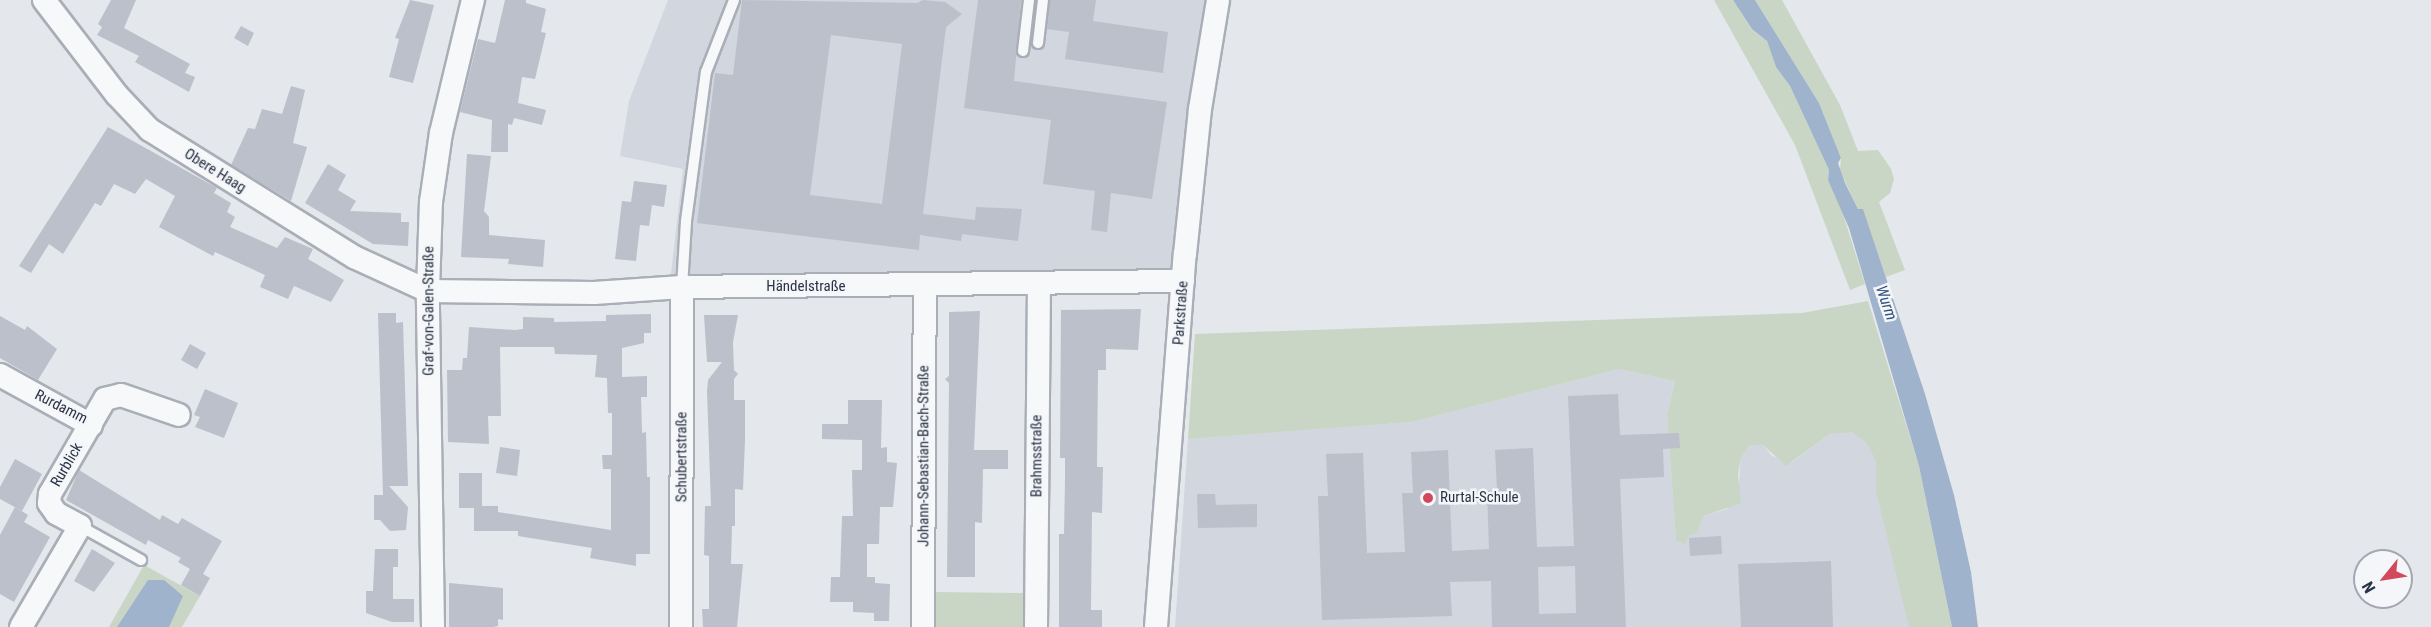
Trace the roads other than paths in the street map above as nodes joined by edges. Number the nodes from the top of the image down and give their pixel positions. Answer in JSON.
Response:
{"nodes":[{"id":1,"x":44,"y":0,"type":"edge"},
{"id":2,"x":473,"y":0,"type":"edge"},
{"id":3,"x":734,"y":0,"type":"edge"},
{"id":4,"x":1029,"y":0,"type":"edge"},
{"id":5,"x":1043,"y":0,"type":"edge"},
{"id":6,"x":1218,"y":0,"type":"edge"},
{"id":7,"x":1038,"y":43,"type":"dead end"},
{"id":8,"x":1023,"y":51,"type":"dead end"},
{"id":9,"x":1183,"y":281,"type":"junction"},
{"id":10,"x":1039,"y":285,"type":"junction"},
{"id":11,"x":925,"y":286,"type":"junction"},
{"id":12,"x":682,"y":287,"type":"junction"},
{"id":13,"x":428,"y":291,"type":"junction"},
{"id":14,"x":0,"y":375,"type":"edge"},
{"id":15,"x":178,"y":415,"type":"dead end"},
{"id":16,"x":91,"y":425,"type":"junction"},
{"id":17,"x":80,"y":526,"type":"junction"},
{"id":18,"x":141,"y":560,"type":"dead end"},
{"id":19,"x":21,"y":627,"type":"edge"},
{"id":20,"x":433,"y":627,"type":"edge"},
{"id":21,"x":681,"y":627,"type":"edge"},
{"id":22,"x":923,"y":627,"type":"edge"},
{"id":23,"x":1036,"y":627,"type":"edge"},
{"id":24,"x":1155,"y":627,"type":"edge"}],
"edges":[{"from":1,"to":13,"type":"street","name":"Obere Haag"},
{"from":2,"to":13,"type":"street","name":"Graf-von-Galen-Straße"},
{"from":3,"to":12,"type":"lane"},
{"from":4,"to":8,"type":"lane"},
{"from":5,"to":7,"type":"lane"},
{"from":6,"to":9,"type":"street","name":"Parkstraße"},
{"from":9,"to":10,"type":"street","name":"Händelstraße"},
{"from":9,"to":24,"type":"street","name":"Parkstraße"},
{"from":10,"to":11,"type":"street","name":"Händelstraße"},
{"from":10,"to":23,"type":"street","name":"Brahmsstraße"},
{"from":11,"to":12,"type":"street","name":"Händelstraße"},
{"from":11,"to":22,"type":"street","name":"Johann-Sebastian-Bach-Straße"},
{"from":12,"to":13,"type":"street","name":"Händelstraße"},
{"from":12,"to":21,"type":"street","name":"Schubertstraße"},
{"from":13,"to":20,"type":"street","name":"Graf-von-Galen-Straße"},
{"from":14,"to":16,"type":"street","name":"Rurdamm"},
{"from":15,"to":16,"type":"street","name":"Rurdamm"},
{"from":16,"to":17,"type":"street","name":"Rurblick"},
{"from":17,"to":18,"type":"lane","name":"Rurblick"},
{"from":17,"to":19,"type":"street"}]}
